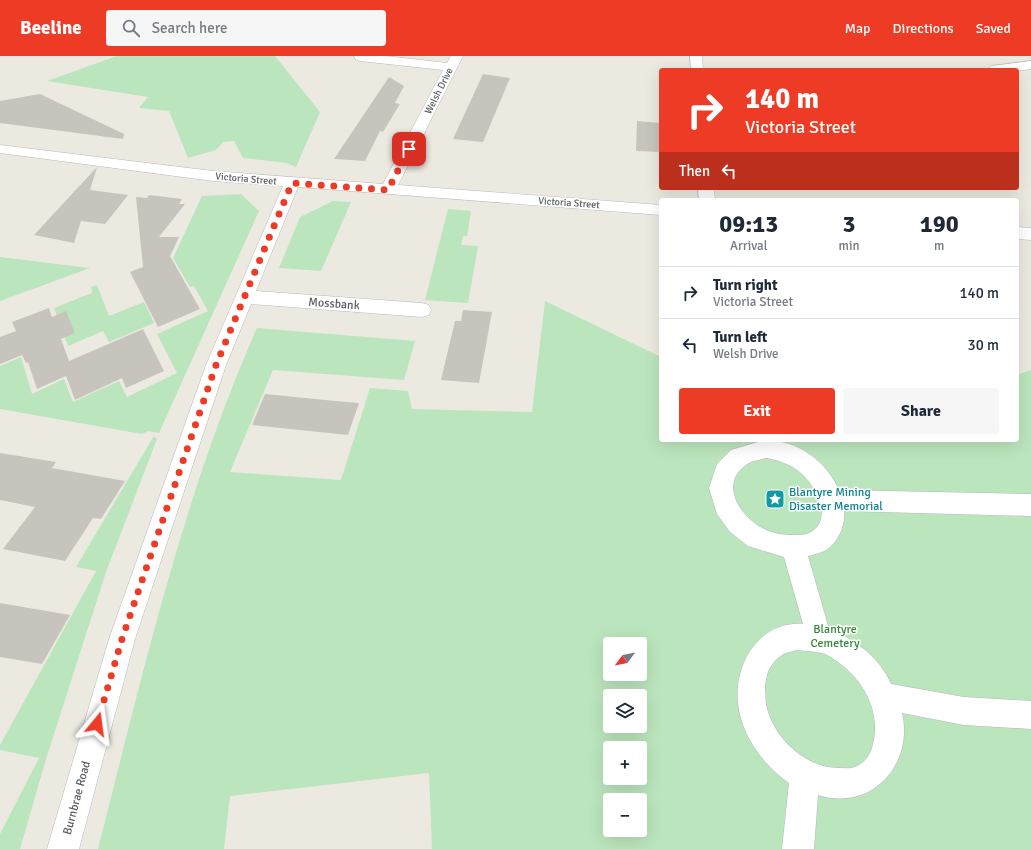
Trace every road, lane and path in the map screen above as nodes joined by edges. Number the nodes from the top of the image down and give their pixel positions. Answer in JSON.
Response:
{"nodes":[{"id":1,"x":696,"y":56,"type":"edge"},
{"id":2,"x":360,"y":57,"type":"edge"},
{"id":3,"x":454,"y":62,"type":"edge"},
{"id":4,"x":1031,"y":64,"type":"edge"},
{"id":5,"x":697,"y":68,"type":"edge"},
{"id":6,"x":1004,"y":68,"type":"edge"},
{"id":7,"x":0,"y":150,"type":"edge"},
{"id":8,"x":292,"y":183,"type":"junction"},
{"id":9,"x":388,"y":190,"type":"junction"},
{"id":10,"x":659,"y":210,"type":"edge"},
{"id":11,"x":1019,"y":233,"type":"edge"},
{"id":12,"x":1031,"y":234,"type":"edge"},
{"id":13,"x":245,"y":297,"type":"junction"},
{"id":14,"x":422,"y":310,"type":"dead end"},
{"id":15,"x":833,"y":500,"type":"junction"},
{"id":16,"x":1031,"y":505,"type":"edge"},
{"id":17,"x":793,"y":548,"type":"junction"},
{"id":18,"x":817,"y":639,"type":"junction"},
{"id":19,"x":883,"y":696,"type":"junction"},
{"id":20,"x":1031,"y":715,"type":"edge"},
{"id":21,"x":805,"y":776,"type":"junction"},
{"id":22,"x":63,"y":849,"type":"edge"},
{"id":23,"x":798,"y":849,"type":"edge"}],
"edges":[{"from":1,"to":5,"type":"street"},
{"from":2,"to":3,"type":"street"},
{"from":3,"to":9,"type":"street","name":"Welsh Drive"},
{"from":4,"to":6,"type":"street"},
{"from":7,"to":8,"type":"street","name":"Victoria Street"},
{"from":8,"to":9,"type":"street","name":"Victoria Street"},
{"from":8,"to":13,"type":"street","name":"Burnbrae Road"},
{"from":9,"to":10,"type":"street","name":"Victoria Street"},
{"from":11,"to":12,"type":"street"},
{"from":13,"to":14,"type":"street","name":"Mossbank"},
{"from":13,"to":22,"type":"street","name":"Burnbrae Road"},
{"from":15,"to":16,"type":"street"},
{"from":15,"to":17,"type":"street"},
{"from":15,"to":17,"type":"street"},
{"from":17,"to":18,"type":"street"},
{"from":18,"to":19,"type":"street"},
{"from":18,"to":21,"type":"street"},
{"from":19,"to":20,"type":"street"},
{"from":19,"to":21,"type":"street"},
{"from":21,"to":23,"type":"street"}]}
